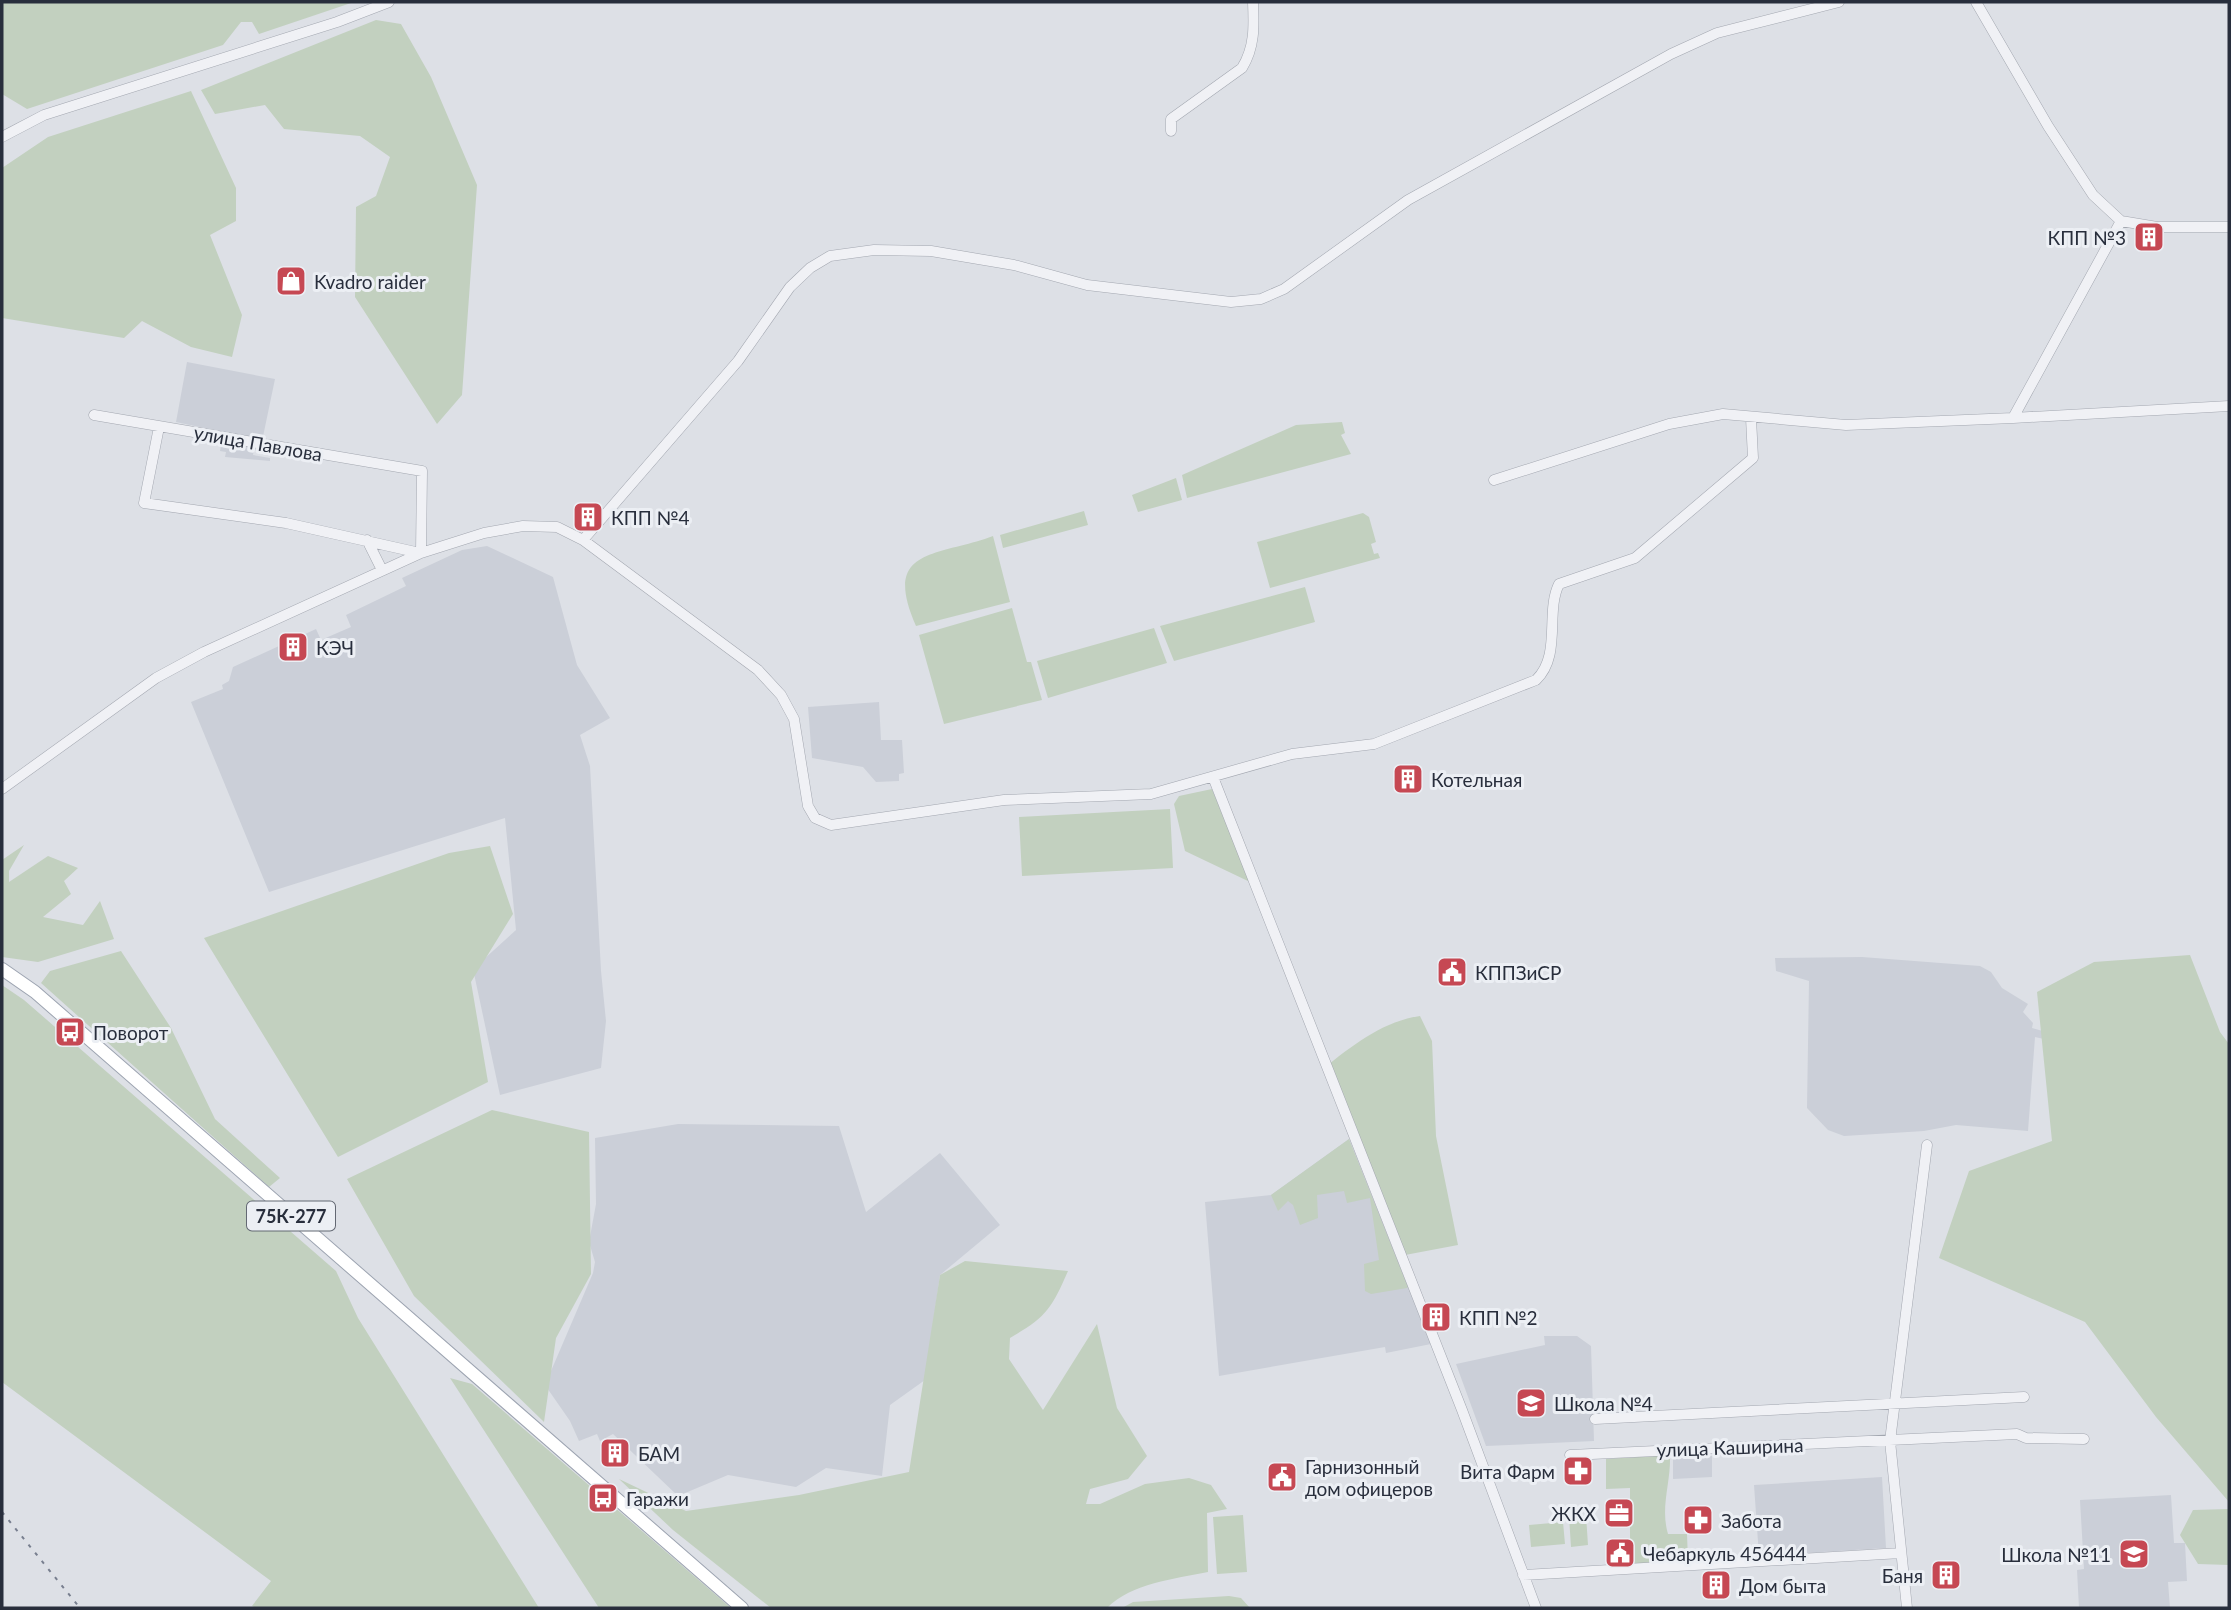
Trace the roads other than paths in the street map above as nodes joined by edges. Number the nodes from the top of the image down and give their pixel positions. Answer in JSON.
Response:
{"nodes":[{"id":1,"x":389,"y":2,"type":"edge"},
{"id":2,"x":1253,"y":2,"type":"edge"},
{"id":3,"x":1839,"y":2,"type":"edge"},
{"id":4,"x":1976,"y":2,"type":"edge"},
{"id":5,"x":1171,"y":131,"type":"dead end"},
{"id":6,"x":2,"y":137,"type":"edge"},
{"id":7,"x":2121,"y":221,"type":"junction"},
{"id":8,"x":2229,"y":227,"type":"edge"},
{"id":9,"x":2229,"y":406,"type":"edge"},
{"id":10,"x":94,"y":415,"type":"dead end"},
{"id":11,"x":1751,"y":418,"type":"junction"},
{"id":12,"x":2013,"y":418,"type":"junction"},
{"id":13,"x":159,"y":427,"type":"junction"},
{"id":14,"x":1494,"y":480,"type":"dead end"},
{"id":15,"x":368,"y":540,"type":"junction"},
{"id":16,"x":583,"y":540,"type":"junction"},
{"id":17,"x":421,"y":553,"type":"junction"},
{"id":18,"x":382,"y":570,"type":"junction"},
{"id":19,"x":1213,"y":777,"type":"junction"},
{"id":20,"x":2,"y":789,"type":"edge"},
{"id":21,"x":2,"y":969,"type":"edge"},
{"id":22,"x":1927,"y":1146,"type":"dead end"},
{"id":23,"x":2024,"y":1397,"type":"dead end"},
{"id":24,"x":1894,"y":1405,"type":"junction"},
{"id":25,"x":1595,"y":1419,"type":"dead end"},
{"id":26,"x":2084,"y":1439,"type":"dead end"},
{"id":27,"x":1890,"y":1441,"type":"junction"},
{"id":28,"x":1570,"y":1455,"type":"dead end"},
{"id":29,"x":1901,"y":1553,"type":"junction"},
{"id":30,"x":1523,"y":1575,"type":"junction"},
{"id":31,"x":742,"y":1608,"type":"edge"},
{"id":32,"x":1536,"y":1608,"type":"edge"},
{"id":33,"x":1906,"y":1608,"type":"edge"}],
"edges":[{"from":1,"to":6,"type":"street"},
{"from":2,"to":5,"type":"street"},
{"from":3,"to":16,"type":"street"},
{"from":4,"to":7,"type":"street"},
{"from":7,"to":8,"type":"street"},
{"from":7,"to":12,"type":"street"},
{"from":9,"to":12,"type":"street"},
{"from":10,"to":13,"type":"street","name":"улица Павлова"},
{"from":11,"to":12,"type":"street"},
{"from":11,"to":14,"type":"street"},
{"from":11,"to":19,"type":"street"},
{"from":13,"to":15,"type":"street"},
{"from":13,"to":17,"type":"street","name":"улица Павлова"},
{"from":15,"to":17,"type":"street"},
{"from":15,"to":18,"type":"street"},
{"from":16,"to":17,"type":"street"},
{"from":16,"to":19,"type":"street"},
{"from":17,"to":18,"type":"street"},
{"from":18,"to":20,"type":"street"},
{"from":19,"to":30,"type":"street"},
{"from":21,"to":31,"type":"main road","number":"75К-277"},
{"from":22,"to":24,"type":"street"},
{"from":23,"to":24,"type":"street","name":"улица Каширина"},
{"from":24,"to":25,"type":"street","name":"улица Каширина"},
{"from":24,"to":27,"type":"street"},
{"from":26,"to":27,"type":"street","name":"улица Каширина"},
{"from":27,"to":28,"type":"street","name":"улица Каширина"},
{"from":27,"to":29,"type":"street"},
{"from":29,"to":30,"type":"street"},
{"from":29,"to":33,"type":"street"},
{"from":30,"to":32,"type":"street"}]}
